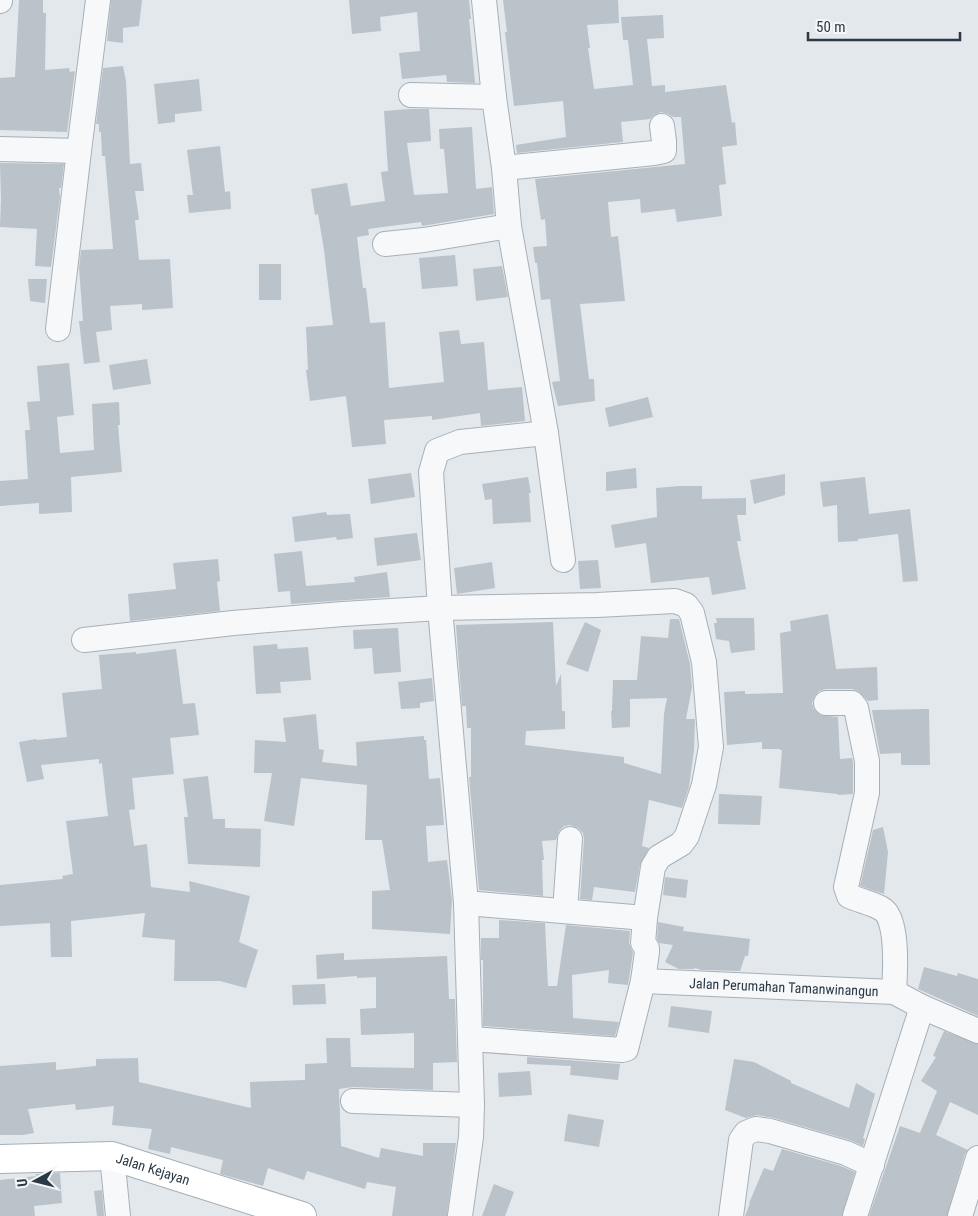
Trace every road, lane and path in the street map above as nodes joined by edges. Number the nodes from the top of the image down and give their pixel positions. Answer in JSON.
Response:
{"nodes":[{"id":1,"x":98,"y":0,"type":"edge"},
{"id":2,"x":484,"y":0,"type":"edge"},
{"id":3,"x":411,"y":95,"type":"dead end"},
{"id":4,"x":494,"y":97,"type":"junction"},
{"id":5,"x":662,"y":126,"type":"dead end"},
{"id":6,"x":0,"y":149,"type":"edge"},
{"id":7,"x":79,"y":151,"type":"junction"},
{"id":8,"x":504,"y":168,"type":"junction"},
{"id":9,"x":509,"y":226,"type":"junction"},
{"id":10,"x":385,"y":244,"type":"dead end"},
{"id":11,"x":58,"y":330,"type":"dead end"},
{"id":12,"x":546,"y":433,"type":"junction"},
{"id":13,"x":563,"y":560,"type":"dead end"},
{"id":14,"x":440,"y":608,"type":"junction"},
{"id":15,"x":84,"y":640,"type":"dead end"},
{"id":16,"x":826,"y":703,"type":"dead end"},
{"id":17,"x":570,"y":839,"type":"dead end"},
{"id":18,"x":466,"y":903,"type":"junction"},
{"id":19,"x":565,"y":911,"type":"junction"},
{"id":20,"x":644,"y":918,"type":"junction"},
{"id":21,"x":643,"y":982,"type":"junction"},
{"id":22,"x":894,"y":992,"type":"junction"},
{"id":23,"x":922,"y":1007,"type":"junction"},
{"id":24,"x":978,"y":1031,"type":"edge"},
{"id":25,"x":471,"y":1039,"type":"junction"},
{"id":26,"x":354,"y":1100,"type":"dead end"},
{"id":27,"x":472,"y":1105,"type":"junction"},
{"id":28,"x":112,"y":1156,"type":"junction"},
{"id":29,"x":978,"y":1158,"type":"edge"},
{"id":30,"x":0,"y":1159,"type":"edge"},
{"id":31,"x":872,"y":1165,"type":"junction"},
{"id":32,"x":118,"y":1216,"type":"edge"},
{"id":33,"x":302,"y":1216,"type":"edge"},
{"id":34,"x":460,"y":1216,"type":"edge"},
{"id":35,"x":731,"y":1216,"type":"edge"},
{"id":36,"x":855,"y":1216,"type":"edge"},
{"id":37,"x":960,"y":1216,"type":"edge"}],
"edges":[{"from":1,"to":7,"type":"street"},
{"from":2,"to":4,"type":"street"},
{"from":3,"to":4,"type":"street"},
{"from":4,"to":8,"type":"street"},
{"from":5,"to":8,"type":"street"},
{"from":6,"to":7,"type":"street"},
{"from":7,"to":11,"type":"street"},
{"from":8,"to":9,"type":"street"},
{"from":9,"to":10,"type":"street"},
{"from":9,"to":12,"type":"street"},
{"from":12,"to":13,"type":"street"},
{"from":12,"to":14,"type":"street"},
{"from":14,"to":15,"type":"street"},
{"from":14,"to":18,"type":"street"},
{"from":14,"to":20,"type":"street"},
{"from":16,"to":22,"type":"street"},
{"from":17,"to":19,"type":"street"},
{"from":18,"to":19,"type":"street"},
{"from":18,"to":25,"type":"street"},
{"from":19,"to":20,"type":"street"},
{"from":20,"to":21,"type":"street"},
{"from":21,"to":22,"type":"street","name":"Jalan Perumahan Tamanwinangun"},
{"from":21,"to":25,"type":"street"},
{"from":22,"to":23,"type":"street","name":"Jalan Perumahan Tamanwinangun"},
{"from":23,"to":24,"type":"street","name":"Jalan Perumahan Tamanwinangun"},
{"from":23,"to":31,"type":"street"},
{"from":25,"to":27,"type":"street"},
{"from":26,"to":27,"type":"street"},
{"from":27,"to":34,"type":"street"},
{"from":28,"to":30,"type":"main road","name":"Jalan Kejayan"},
{"from":28,"to":32,"type":"street"},
{"from":28,"to":33,"type":"main road","name":"Jalan Kejayan"},
{"from":29,"to":37,"type":"street"},
{"from":31,"to":35,"type":"street"},
{"from":31,"to":36,"type":"street"}]}
